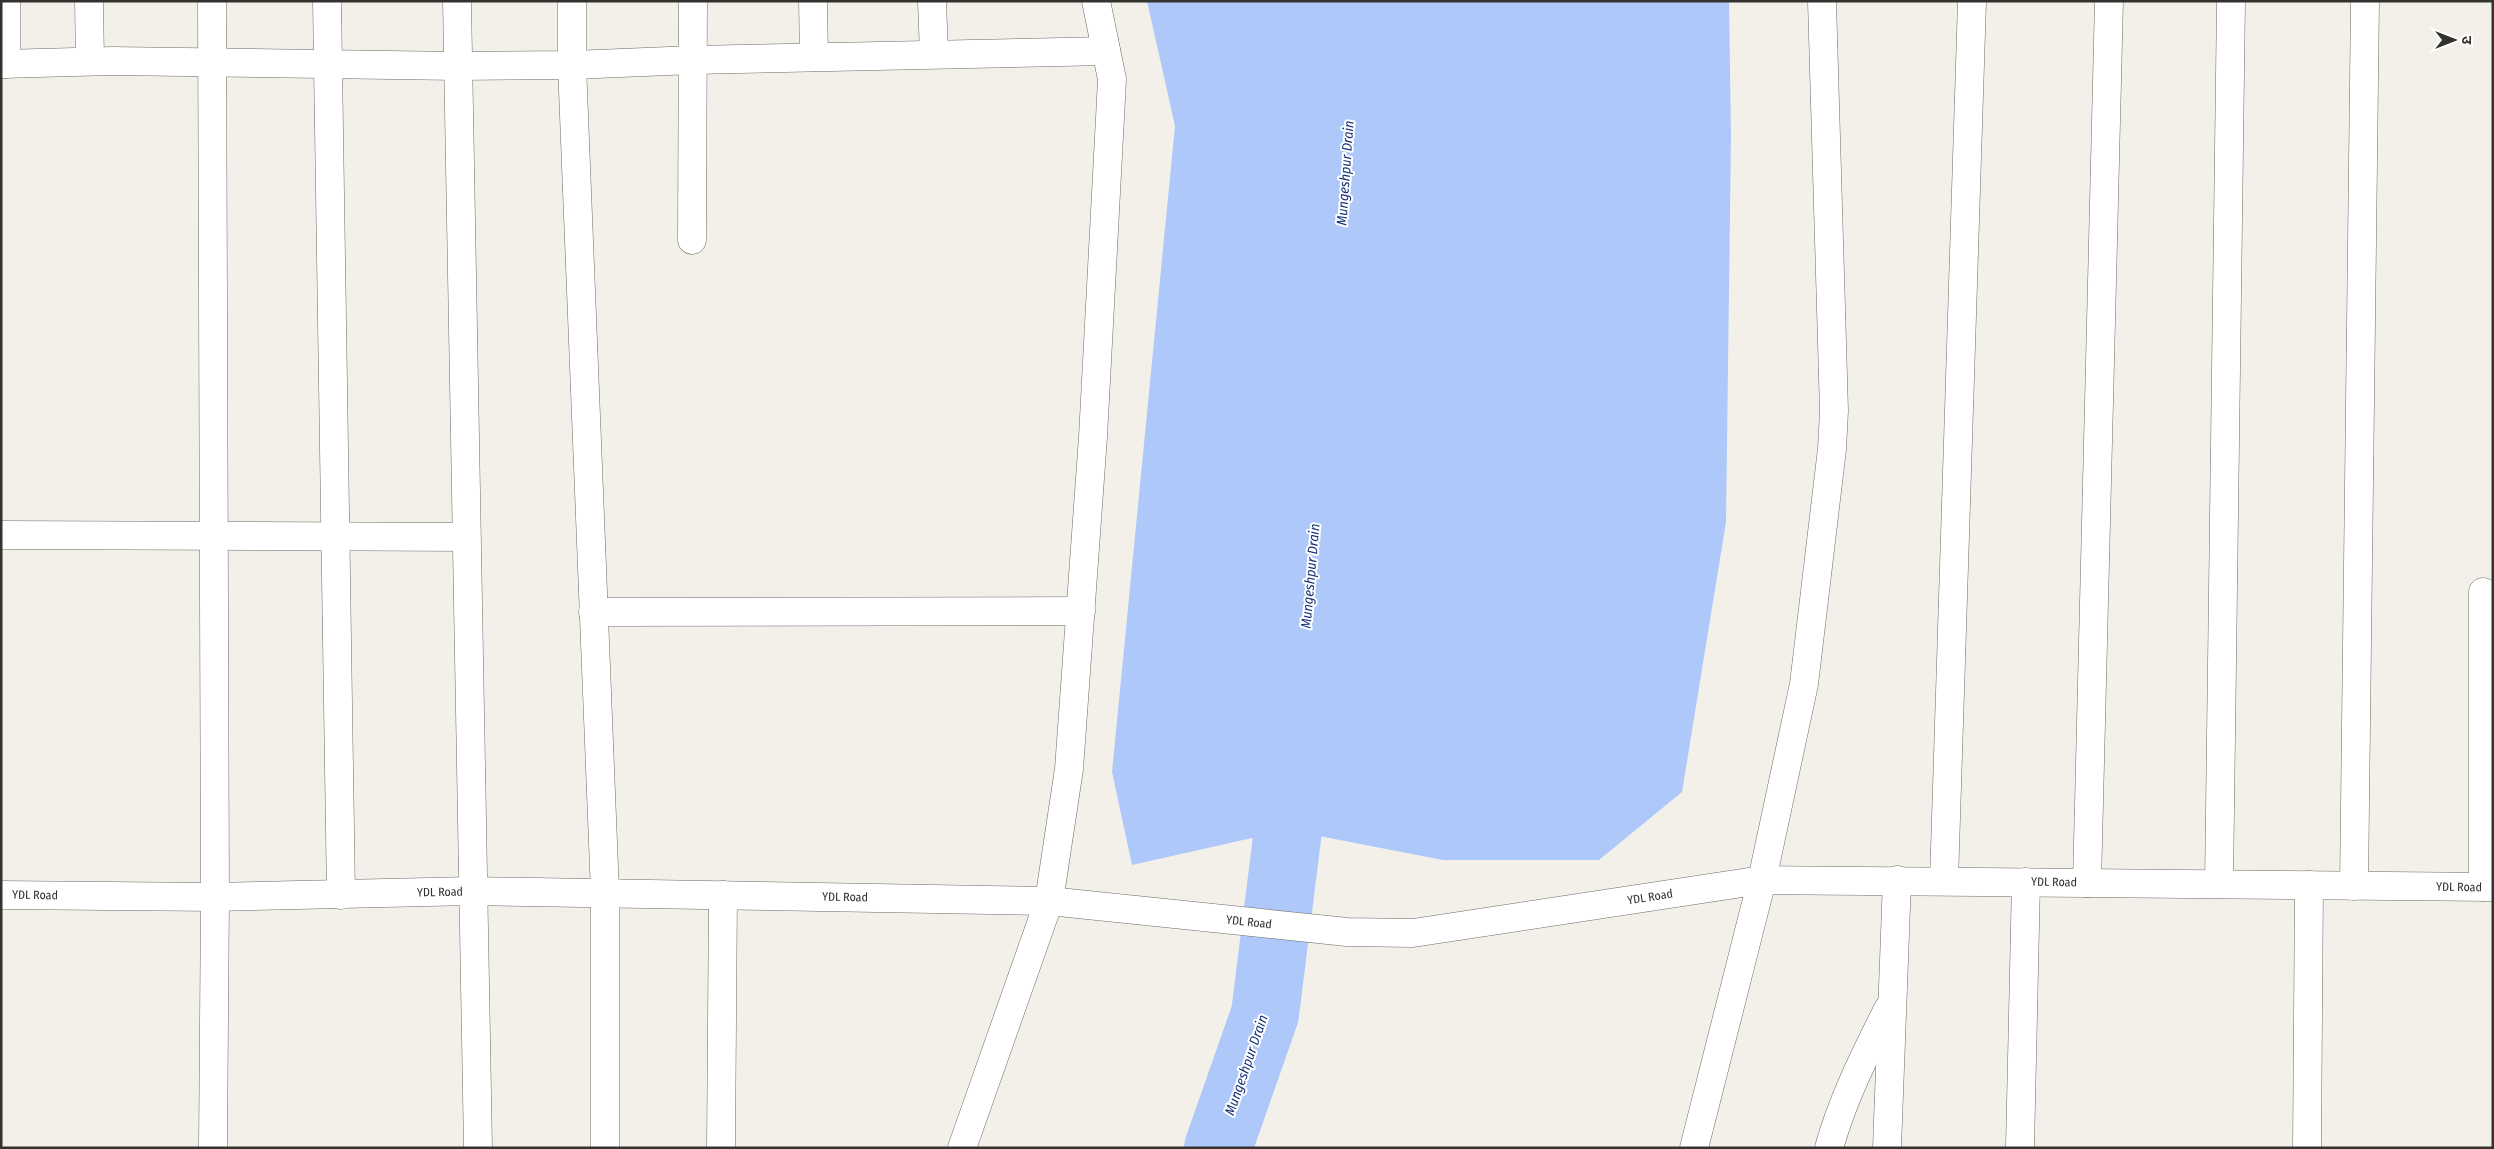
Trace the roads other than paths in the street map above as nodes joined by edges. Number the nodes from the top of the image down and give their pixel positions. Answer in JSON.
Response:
{"nodes":[{"id":1,"x":6,"y":1,"type":"edge"},
{"id":2,"x":89,"y":1,"type":"edge"},
{"id":3,"x":212,"y":1,"type":"edge"},
{"id":4,"x":327,"y":1,"type":"edge"},
{"id":5,"x":457,"y":1,"type":"edge"},
{"id":6,"x":572,"y":1,"type":"edge"},
{"id":7,"x":693,"y":1,"type":"edge"},
{"id":8,"x":813,"y":1,"type":"edge"},
{"id":9,"x":932,"y":1,"type":"edge"},
{"id":10,"x":1096,"y":1,"type":"edge"},
{"id":11,"x":1822,"y":1,"type":"edge"},
{"id":12,"x":1972,"y":1,"type":"edge"},
{"id":13,"x":2109,"y":1,"type":"edge"},
{"id":14,"x":2231,"y":1,"type":"edge"},
{"id":15,"x":2365,"y":1,"type":"edge"},
{"id":16,"x":1106,"y":51,"type":"junction"},
{"id":17,"x":934,"y":54,"type":"junction"},
{"id":18,"x":814,"y":57,"type":"junction"},
{"id":19,"x":693,"y":60,"type":"junction"},
{"id":20,"x":90,"y":61,"type":"junction"},
{"id":21,"x":213,"y":62,"type":"junction"},
{"id":22,"x":4,"y":64,"type":"edge"},
{"id":23,"x":327,"y":64,"type":"junction"},
{"id":24,"x":457,"y":66,"type":"junction"},
{"id":25,"x":572,"y":66,"type":"junction"},
{"id":26,"x":692,"y":240,"type":"dead end"},
{"id":27,"x":1,"y":535,"type":"edge"},
{"id":28,"x":214,"y":537,"type":"junction"},
{"id":29,"x":466,"y":537,"type":"junction"},
{"id":30,"x":334,"y":538,"type":"junction"},
{"id":31,"x":2483,"y":592,"type":"dead end"},
{"id":32,"x":1081,"y":611,"type":"junction"},
{"id":33,"x":593,"y":612,"type":"junction"},
{"id":34,"x":1762,"y":880,"type":"junction"},
{"id":35,"x":1897,"y":880,"type":"junction"},
{"id":36,"x":1944,"y":881,"type":"junction"},
{"id":37,"x":2026,"y":882,"type":"junction"},
{"id":38,"x":2087,"y":882,"type":"junction"},
{"id":39,"x":2219,"y":884,"type":"junction"},
{"id":40,"x":2310,"y":885,"type":"junction"},
{"id":41,"x":2354,"y":886,"type":"junction"},
{"id":42,"x":2488,"y":887,"type":"edge"},
{"id":43,"x":472,"y":891,"type":"junction"},
{"id":44,"x":605,"y":894,"type":"junction"},
{"id":45,"x":1,"y":895,"type":"edge"},
{"id":46,"x":341,"y":895,"type":"junction"},
{"id":47,"x":723,"y":895,"type":"junction"},
{"id":48,"x":214,"y":897,"type":"junction"},
{"id":49,"x":1049,"y":901,"type":"junction"},
{"id":50,"x":1891,"y":1004,"type":"junction"},
{"id":51,"x":213,"y":1148,"type":"edge"},
{"id":52,"x":478,"y":1148,"type":"edge"},
{"id":53,"x":605,"y":1148,"type":"edge"},
{"id":54,"x":722,"y":1148,"type":"edge"},
{"id":55,"x":962,"y":1148,"type":"edge"},
{"id":56,"x":1694,"y":1148,"type":"edge"},
{"id":57,"x":1829,"y":1148,"type":"edge"},
{"id":58,"x":1887,"y":1148,"type":"edge"},
{"id":59,"x":2020,"y":1148,"type":"edge"},
{"id":60,"x":2308,"y":1148,"type":"edge"}],
"edges":[{"from":1,"to":22,"type":"street"},
{"from":2,"to":20,"type":"street"},
{"from":3,"to":21,"type":"street"},
{"from":4,"to":23,"type":"street"},
{"from":5,"to":24,"type":"street"},
{"from":6,"to":25,"type":"street"},
{"from":7,"to":19,"type":"street"},
{"from":8,"to":18,"type":"street"},
{"from":9,"to":17,"type":"street"},
{"from":10,"to":16,"type":"street"},
{"from":11,"to":34,"type":"street"},
{"from":12,"to":36,"type":"street"},
{"from":13,"to":38,"type":"street"},
{"from":14,"to":39,"type":"street"},
{"from":15,"to":41,"type":"street"},
{"from":16,"to":17,"type":"street"},
{"from":16,"to":32,"type":"street"},
{"from":17,"to":18,"type":"street"},
{"from":18,"to":19,"type":"street"},
{"from":19,"to":25,"type":"street"},
{"from":19,"to":26,"type":"street"},
{"from":20,"to":21,"type":"street"},
{"from":20,"to":22,"type":"street"},
{"from":21,"to":23,"type":"street"},
{"from":21,"to":28,"type":"street"},
{"from":23,"to":24,"type":"street"},
{"from":23,"to":30,"type":"street"},
{"from":24,"to":25,"type":"street"},
{"from":24,"to":29,"type":"street"},
{"from":25,"to":33,"type":"street"},
{"from":27,"to":28,"type":"street"},
{"from":28,"to":30,"type":"street"},
{"from":28,"to":48,"type":"street"},
{"from":29,"to":30,"type":"street"},
{"from":29,"to":43,"type":"street"},
{"from":30,"to":46,"type":"street"},
{"from":31,"to":42,"type":"street"},
{"from":32,"to":33,"type":"street"},
{"from":32,"to":49,"type":"street"},
{"from":33,"to":44,"type":"street"},
{"from":34,"to":35,"type":"street","name":"YDL Road"},
{"from":34,"to":49,"type":"street","name":"YDL Road"},
{"from":34,"to":56,"type":"street"},
{"from":35,"to":36,"type":"street","name":"YDL Road"},
{"from":35,"to":50,"type":"street"},
{"from":36,"to":37,"type":"street","name":"YDL Road"},
{"from":37,"to":38,"type":"street","name":"YDL Road"},
{"from":37,"to":59,"type":"street"},
{"from":38,"to":39,"type":"street","name":"YDL Road"},
{"from":39,"to":40,"type":"street","name":"YDL Road"},
{"from":40,"to":41,"type":"street","name":"YDL Road"},
{"from":40,"to":60,"type":"street"},
{"from":41,"to":42,"type":"street","name":"YDL Road"},
{"from":43,"to":44,"type":"street","name":"YDL Road"},
{"from":43,"to":46,"type":"street","name":"YDL Road"},
{"from":43,"to":52,"type":"street"},
{"from":44,"to":47,"type":"street","name":"YDL Road"},
{"from":44,"to":53,"type":"street"},
{"from":45,"to":48,"type":"street","name":"YDL Road"},
{"from":46,"to":48,"type":"street","name":"YDL Road"},
{"from":47,"to":49,"type":"street","name":"YDL Road"},
{"from":47,"to":54,"type":"street"},
{"from":48,"to":51,"type":"street"},
{"from":49,"to":55,"type":"street"},
{"from":50,"to":57,"type":"street"},
{"from":50,"to":58,"type":"street"}]}
